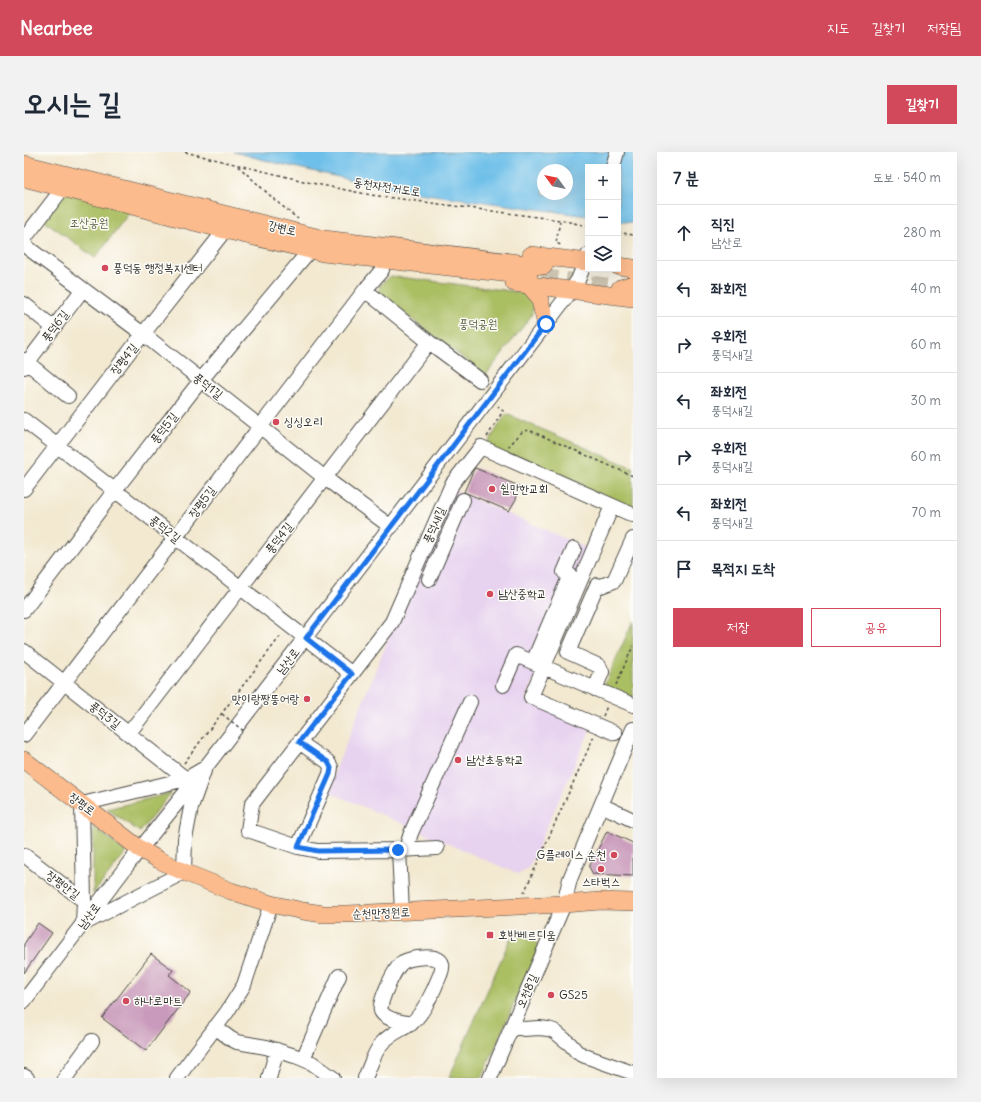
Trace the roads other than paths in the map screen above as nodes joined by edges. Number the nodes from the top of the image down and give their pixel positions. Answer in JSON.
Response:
{"nodes":[{"id":1,"x":617,"y":152,"type":"edge"},
{"id":2,"x":24,"y":164,"type":"edge"},
{"id":3,"x":614,"y":164,"type":"edge"},
{"id":4,"x":24,"y":178,"type":"edge"},
{"id":5,"x":64,"y":188,"type":"junction"},
{"id":6,"x":225,"y":230,"type":"junction"},
{"id":7,"x":24,"y":240,"type":"edge"},
{"id":8,"x":24,"y":245,"type":"edge"},
{"id":9,"x":319,"y":247,"type":"junction"},
{"id":10,"x":585,"y":259,"type":"edge"},
{"id":11,"x":585,"y":264,"type":"edge"},
{"id":12,"x":382,"y":270,"type":"junction"},
{"id":13,"x":538,"y":276,"type":"junction"},
{"id":14,"x":83,"y":289,"type":"junction"},
{"id":15,"x":365,"y":290,"type":"junction"},
{"id":16,"x":572,"y":290,"type":"junction"},
{"id":17,"x":633,"y":298,"type":"edge"},
{"id":18,"x":24,"y":304,"type":"edge"},
{"id":19,"x":546,"y":324,"type":"junction"},
{"id":20,"x":54,"y":328,"type":"junction"},
{"id":21,"x":143,"y":334,"type":"junction"},
{"id":22,"x":430,"y":342,"type":"junction"},
{"id":23,"x":25,"y":363,"type":"edge"},
{"id":24,"x":200,"y":380,"type":"junction"},
{"id":25,"x":480,"y":380,"type":"dead end"},
{"id":26,"x":68,"y":396,"type":"dead end"},
{"id":27,"x":24,"y":420,"type":"edge"},
{"id":28,"x":260,"y":426,"type":"junction"},
{"id":29,"x":57,"y":446,"type":"junction"},
{"id":30,"x":325,"y":478,"type":"junction"},
{"id":31,"x":24,"y":489,"type":"edge"},
{"id":32,"x":115,"y":490,"type":"junction"},
{"id":33,"x":463,"y":500,"type":"dead end"},
{"id":34,"x":612,"y":506,"type":"junction"},
{"id":35,"x":633,"y":515,"type":"edge"},
{"id":36,"x":435,"y":523,"type":"junction"},
{"id":37,"x":391,"y":527,"type":"junction"},
{"id":38,"x":451,"y":529,"type":"junction"},
{"id":39,"x":176,"y":537,"type":"junction"},
{"id":40,"x":633,"y":539,"type":"edge"},
{"id":41,"x":574,"y":549,"type":"dead end"},
{"id":42,"x":429,"y":579,"type":"dead end"},
{"id":43,"x":241,"y":587,"type":"junction"},
{"id":44,"x":24,"y":610,"type":"edge"},
{"id":45,"x":306,"y":638,"type":"junction"},
{"id":46,"x":24,"y":652,"type":"edge"},
{"id":47,"x":538,"y":664,"type":"junction"},
{"id":48,"x":352,"y":674,"type":"junction"},
{"id":49,"x":64,"y":683,"type":"junction"},
{"id":50,"x":503,"y":685,"type":"dead end"},
{"id":51,"x":595,"y":689,"type":"junction"},
{"id":52,"x":470,"y":702,"type":"dead end"},
{"id":53,"x":633,"y":705,"type":"edge"},
{"id":54,"x":129,"y":733,"type":"junction"},
{"id":55,"x":24,"y":735,"type":"edge"},
{"id":56,"x":627,"y":735,"type":"edge"},
{"id":57,"x":299,"y":742,"type":"junction"},
{"id":58,"x":24,"y":760,"type":"edge"},
{"id":59,"x":205,"y":768,"type":"junction"},
{"id":60,"x":182,"y":775,"type":"junction"},
{"id":61,"x":82,"y":804,"type":"junction"},
{"id":62,"x":601,"y":805,"type":"junction"},
{"id":63,"x":633,"y":820,"type":"edge"},
{"id":64,"x":298,"y":847,"type":"junction"},
{"id":65,"x":437,"y":848,"type":"dead end"},
{"id":66,"x":140,"y":849,"type":"junction"},
{"id":67,"x":402,"y":850,"type":"junction"},
{"id":68,"x":26,"y":862,"type":"edge"},
{"id":69,"x":184,"y":872,"type":"junction"},
{"id":70,"x":84,"y":901,"type":"junction"},
{"id":71,"x":633,"y":902,"type":"edge"},
{"id":72,"x":271,"y":904,"type":"junction"},
{"id":73,"x":564,"y":904,"type":"junction"},
{"id":74,"x":402,"y":912,"type":"junction"},
{"id":75,"x":83,"y":924,"type":"junction"},
{"id":76,"x":338,"y":976,"type":"dead end"},
{"id":77,"x":24,"y":1001,"type":"edge"},
{"id":78,"x":411,"y":1024,"type":"junction"},
{"id":79,"x":512,"y":1026,"type":"junction"},
{"id":80,"x":215,"y":1027,"type":"junction"},
{"id":81,"x":92,"y":1041,"type":"dead end"},
{"id":82,"x":277,"y":1050,"type":"junction"},
{"id":83,"x":303,"y":1059,"type":"junction"},
{"id":84,"x":633,"y":1073,"type":"edge"},
{"id":85,"x":24,"y":1076,"type":"edge"},
{"id":86,"x":26,"y":1078,"type":"edge"},
{"id":87,"x":65,"y":1078,"type":"edge"},
{"id":88,"x":177,"y":1078,"type":"edge"},
{"id":89,"x":268,"y":1078,"type":"edge"},
{"id":90,"x":333,"y":1078,"type":"edge"},
{"id":91,"x":365,"y":1078,"type":"edge"},
{"id":92,"x":490,"y":1078,"type":"edge"}],
"edges":[{"from":1,"to":3,"type":"street"},
{"from":2,"to":9,"type":"main road","name":"강변로"},
{"from":4,"to":5,"type":"main road","name":"강변로"},
{"from":5,"to":6,"type":"main road","name":"강변로"},
{"from":5,"to":7,"type":"street"},
{"from":6,"to":9,"type":"main road","name":"강변로"},
{"from":6,"to":21,"type":"street","name":"장평4길"},
{"from":8,"to":14,"type":"street","name":"풍덕1길"},
{"from":9,"to":10,"type":"main road"},
{"from":9,"to":12,"type":"main road"},
{"from":9,"to":13,"type":"main road","name":"강변로"},
{"from":9,"to":24,"type":"street","name":"풍덕5길"},
{"from":11,"to":16,"type":"street","name":"남산로"},
{"from":12,"to":13,"type":"main road"},
{"from":12,"to":15,"type":"street","name":"장평5길"},
{"from":13,"to":16,"type":"main road"},
{"from":13,"to":19,"type":"main road"},
{"from":14,"to":20,"type":"street","name":"풍덕6길"},
{"from":14,"to":21,"type":"street","name":"풍덕1길"},
{"from":15,"to":22,"type":"street"},
{"from":15,"to":28,"type":"street","name":"장평5길"},
{"from":16,"to":17,"type":"main road"},
{"from":16,"to":19,"type":"street","name":"남산로"},
{"from":18,"to":20,"type":"street"},
{"from":19,"to":37,"type":"street","name":"남산로"},
{"from":20,"to":23,"type":"street","name":"풍덕6길"},
{"from":21,"to":24,"type":"street","name":"풍덕1길"},
{"from":21,"to":29,"type":"street","name":"장평4길"},
{"from":22,"to":25,"type":"street"},
{"from":22,"to":30,"type":"street","name":"풍덕4길"},
{"from":23,"to":26,"type":"street","name":"풍덕6길"},
{"from":24,"to":28,"type":"street","name":"풍덕1길"},
{"from":24,"to":32,"type":"street","name":"풍덕5길"},
{"from":27,"to":29,"type":"street","name":"풍덕2길"},
{"from":28,"to":30,"type":"street","name":"풍덕1길"},
{"from":28,"to":39,"type":"street","name":"장평5길"},
{"from":29,"to":31,"type":"street","name":"장평4길"},
{"from":29,"to":32,"type":"street","name":"풍덕2길"},
{"from":30,"to":37,"type":"street","name":"풍덕1길"},
{"from":30,"to":43,"type":"street","name":"풍덕4길"},
{"from":32,"to":39,"type":"street","name":"풍덕2길"},
{"from":32,"to":44,"type":"street","name":"풍덕5길"},
{"from":33,"to":38,"type":"street"},
{"from":34,"to":35,"type":"street"},
{"from":34,"to":36,"type":"street","name":"풍덕새길"},
{"from":34,"to":47,"type":"street"},
{"from":36,"to":38,"type":"street"},
{"from":36,"to":48,"type":"street","name":"풍덕새길"},
{"from":37,"to":45,"type":"street","name":"남산로"},
{"from":38,"to":42,"type":"street"},
{"from":39,"to":43,"type":"street","name":"풍덕2길"},
{"from":39,"to":49,"type":"street","name":"장평5길"},
{"from":40,"to":51,"type":"street"},
{"from":41,"to":47,"type":"street"},
{"from":43,"to":45,"type":"street","name":"풍덕2길"},
{"from":43,"to":54,"type":"street","name":"풍덕4길"},
{"from":45,"to":48,"type":"street","name":"풍덕2길"},
{"from":45,"to":59,"type":"street","name":"남산로"},
{"from":46,"to":49,"type":"street","name":"풍덕3길"},
{"from":47,"to":50,"type":"street"},
{"from":47,"to":51,"type":"street"},
{"from":47,"to":56,"type":"street"},
{"from":48,"to":57,"type":"street","name":"풍덕새길"},
{"from":49,"to":54,"type":"street","name":"풍덕3길"},
{"from":49,"to":55,"type":"street","name":"장평5길"},
{"from":51,"to":53,"type":"street"},
{"from":52,"to":67,"type":"street"},
{"from":54,"to":60,"type":"street","name":"풍덕3길"},
{"from":56,"to":62,"type":"street"},
{"from":57,"to":64,"type":"street"},
{"from":57,"to":64,"type":"street","name":"풍덕새길"},
{"from":58,"to":61,"type":"main road","name":"장평로"},
{"from":59,"to":60,"type":"street"},
{"from":59,"to":66,"type":"street","name":"남산로"},
{"from":59,"to":69,"type":"street"},
{"from":60,"to":61,"type":"street"},
{"from":61,"to":66,"type":"main road","name":"장평로"},
{"from":61,"to":70,"type":"street"},
{"from":62,"to":63,"type":"street"},
{"from":62,"to":73,"type":"street"},
{"from":64,"to":67,"type":"street","name":"풍덕새길"},
{"from":65,"to":67,"type":"street","name":"풍덕새길"},
{"from":66,"to":69,"type":"main road","name":"순천만정원로"},
{"from":66,"to":75,"type":"street","name":"남산로"},
{"from":67,"to":74,"type":"street"},
{"from":68,"to":70,"type":"street","name":"장평안길"},
{"from":69,"to":72,"type":"main road","name":"순천만정원로"},
{"from":69,"to":75,"type":"street"},
{"from":70,"to":75,"type":"street"},
{"from":71,"to":73,"type":"main road","name":"순천만정원로"},
{"from":72,"to":74,"type":"main road","name":"순천만정원로"},
{"from":72,"to":80,"type":"street"},
{"from":73,"to":74,"type":"main road","name":"순천만정원로"},
{"from":73,"to":79,"type":"street","name":"오천8길"},
{"from":75,"to":77,"type":"street","name":"남산로"},
{"from":76,"to":83,"type":"street"},
{"from":78,"to":78,"type":"street"},
{"from":78,"to":91,"type":"street"},
{"from":79,"to":84,"type":"street"},
{"from":79,"to":92,"type":"street","name":"오천8길"},
{"from":80,"to":82,"type":"street"},
{"from":80,"to":88,"type":"street"},
{"from":81,"to":87,"type":"street"},
{"from":82,"to":83,"type":"street"},
{"from":82,"to":89,"type":"street"},
{"from":83,"to":90,"type":"street"},
{"from":85,"to":86,"type":"street"}]}
